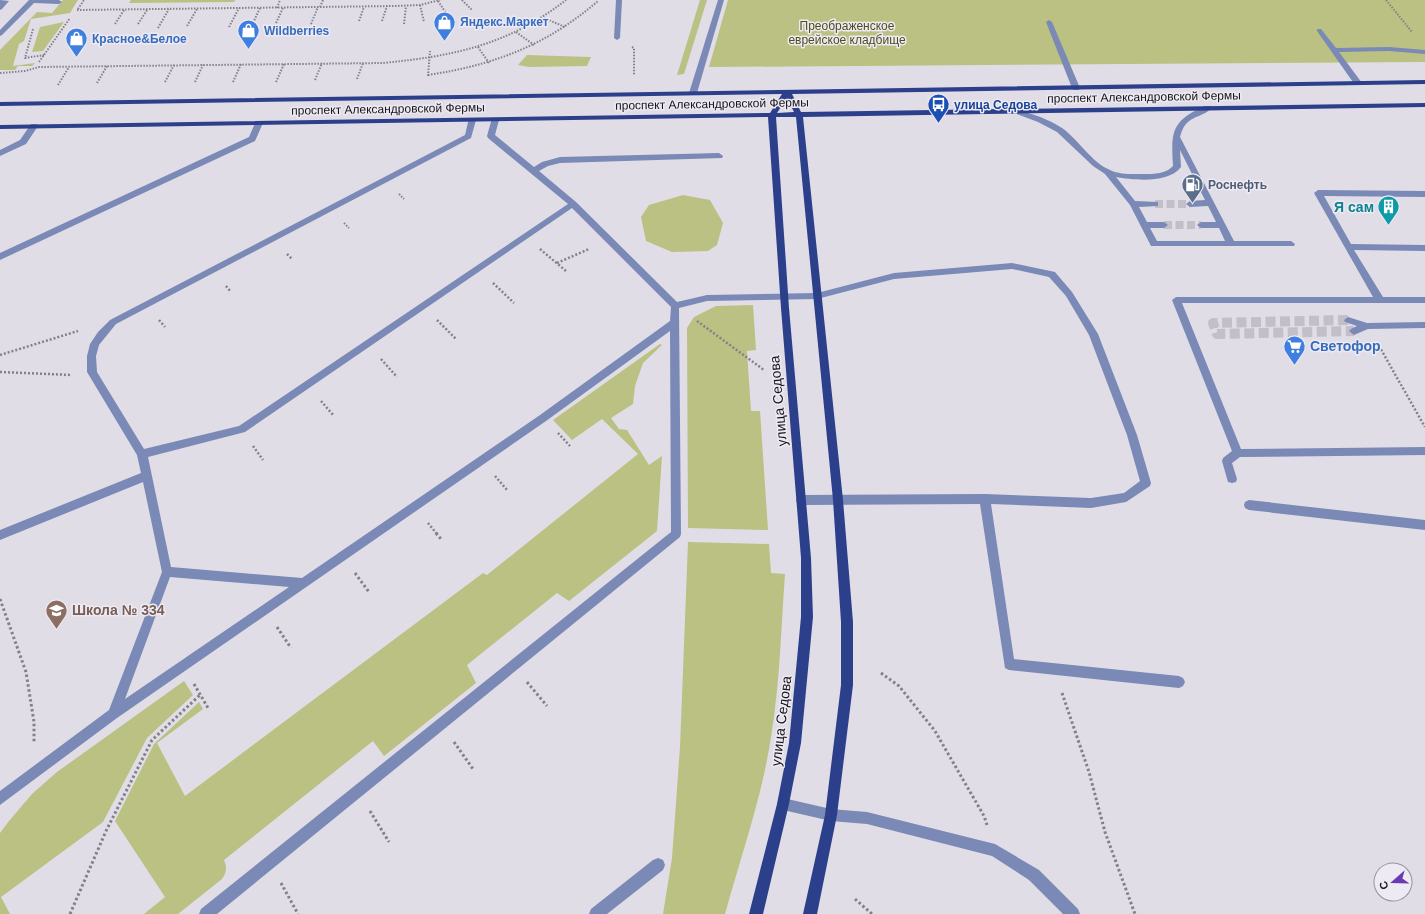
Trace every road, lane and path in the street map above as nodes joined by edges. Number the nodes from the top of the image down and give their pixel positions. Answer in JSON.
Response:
{"nodes":[{"id":1,"x":33,"y":0,"type":"edge"},
{"id":2,"x":84,"y":0,"type":"edge"},
{"id":3,"x":280,"y":0,"type":"edge"},
{"id":4,"x":323,"y":0,"type":"edge"},
{"id":5,"x":439,"y":0,"type":"edge"},
{"id":6,"x":462,"y":0,"type":"edge"},
{"id":7,"x":566,"y":0,"type":"edge"},
{"id":8,"x":599,"y":0,"type":"edge"},
{"id":9,"x":619,"y":0,"type":"edge"},
{"id":10,"x":721,"y":0,"type":"edge"},
{"id":11,"x":1386,"y":0,"type":"edge"},
{"id":12,"x":4,"y":1,"type":"edge"},
{"id":13,"x":59,"y":2,"type":"dead end"},
{"id":14,"x":420,"y":5,"type":"junction"},
{"id":15,"x":387,"y":6,"type":"junction"},
{"id":16,"x":406,"y":6,"type":"junction"},
{"id":17,"x":319,"y":7,"type":"junction"},
{"id":18,"x":364,"y":7,"type":"junction"},
{"id":19,"x":0,"y":8,"type":"edge"},
{"id":20,"x":238,"y":8,"type":"junction"},
{"id":21,"x":260,"y":8,"type":"junction"},
{"id":22,"x":277,"y":8,"type":"junction"},
{"id":23,"x":283,"y":8,"type":"junction"},
{"id":24,"x":78,"y":9,"type":"junction"},
{"id":25,"x":148,"y":9,"type":"junction"},
{"id":26,"x":170,"y":9,"type":"junction"},
{"id":27,"x":197,"y":9,"type":"junction"},
{"id":28,"x":125,"y":10,"type":"junction"},
{"id":29,"x":472,"y":10,"type":"dead end"},
{"id":30,"x":448,"y":16,"type":"dead end"},
{"id":31,"x":70,"y":17,"type":"junction"},
{"id":32,"x":63,"y":18,"type":"dead end"},
{"id":33,"x":543,"y":18,"type":"junction"},
{"id":34,"x":359,"y":21,"type":"dead end"},
{"id":35,"x":382,"y":21,"type":"dead end"},
{"id":36,"x":35,"y":22,"type":"dead end"},
{"id":37,"x":424,"y":22,"type":"dead end"},
{"id":38,"x":1049,"y":22,"type":"dead end"},
{"id":39,"x":253,"y":23,"type":"dead end"},
{"id":40,"x":276,"y":23,"type":"dead end"},
{"id":41,"x":115,"y":24,"type":"dead end"},
{"id":42,"x":138,"y":24,"type":"dead end"},
{"id":43,"x":311,"y":24,"type":"dead end"},
{"id":44,"x":404,"y":24,"type":"dead end"},
{"id":45,"x":187,"y":26,"type":"dead end"},
{"id":46,"x":228,"y":27,"type":"dead end"},
{"id":47,"x":565,"y":27,"type":"junction"},
{"id":48,"x":158,"y":28,"type":"dead end"},
{"id":49,"x":1319,"y":30,"type":"dead end"},
{"id":50,"x":516,"y":32,"type":"junction"},
{"id":51,"x":0,"y":34,"type":"edge"},
{"id":52,"x":1415,"y":36,"type":"dead end"},
{"id":53,"x":617,"y":38,"type":"joint"},
{"id":54,"x":534,"y":45,"type":"junction"},
{"id":55,"x":478,"y":47,"type":"junction"},
{"id":56,"x":1334,"y":50,"type":"junction"},
{"id":57,"x":430,"y":51,"type":"dead end"},
{"id":58,"x":1425,"y":52,"type":"edge"},
{"id":59,"x":44,"y":55,"type":"junction"},
{"id":60,"x":430,"y":58,"type":"junction"},
{"id":61,"x":39,"y":62,"type":"dead end"},
{"id":62,"x":322,"y":63,"type":"junction"},
{"id":63,"x":363,"y":63,"type":"junction"},
{"id":64,"x":489,"y":63,"type":"junction"},
{"id":65,"x":241,"y":64,"type":"junction"},
{"id":66,"x":284,"y":64,"type":"junction"},
{"id":67,"x":174,"y":65,"type":"junction"},
{"id":68,"x":203,"y":65,"type":"junction"},
{"id":69,"x":69,"y":66,"type":"junction"},
{"id":70,"x":107,"y":66,"type":"junction"},
{"id":71,"x":0,"y":73,"type":"edge"},
{"id":72,"x":428,"y":75,"type":"junction"},
{"id":73,"x":634,"y":79,"type":"dead end"},
{"id":74,"x":1425,"y":82,"type":"edge"},
{"id":75,"x":426,"y":83,"type":"dead end"},
{"id":76,"x":1358,"y":83,"type":"junction"},
{"id":77,"x":355,"y":84,"type":"dead end"},
{"id":78,"x":313,"y":85,"type":"dead end"},
{"id":79,"x":192,"y":86,"type":"dead end"},
{"id":80,"x":231,"y":86,"type":"dead end"},
{"id":81,"x":274,"y":86,"type":"dead end"},
{"id":82,"x":162,"y":87,"type":"dead end"},
{"id":83,"x":94,"y":88,"type":"dead end"},
{"id":84,"x":1076,"y":88,"type":"junction"},
{"id":85,"x":55,"y":89,"type":"dead end"},
{"id":86,"x":787,"y":92,"type":"junction"},
{"id":87,"x":693,"y":94,"type":"junction"},
{"id":88,"x":0,"y":104,"type":"edge"},
{"id":89,"x":1425,"y":105,"type":"edge"},
{"id":90,"x":1208,"y":108,"type":"junction"},
{"id":91,"x":1013,"y":110,"type":"junction"},
{"id":92,"x":799,"y":115,"type":"junction"},
{"id":93,"x":772,"y":116,"type":"junction"},
{"id":94,"x":472,"y":120,"type":"junction"},
{"id":95,"x":495,"y":120,"type":"junction"},
{"id":96,"x":259,"y":123,"type":"junction"},
{"id":97,"x":34,"y":126,"type":"junction"},
{"id":98,"x":0,"y":127,"type":"edge"},
{"id":99,"x":1176,"y":135,"type":"junction"},
{"id":100,"x":0,"y":153,"type":"edge"},
{"id":101,"x":719,"y":156,"type":"dead end"},
{"id":102,"x":534,"y":171,"type":"junction"},
{"id":103,"x":1108,"y":173,"type":"junction"},
{"id":104,"x":1425,"y":194,"type":"edge"},
{"id":105,"x":1211,"y":203,"type":"junction"},
{"id":106,"x":573,"y":204,"type":"junction"},
{"id":107,"x":1133,"y":204,"type":"junction"},
{"id":108,"x":1155,"y":204,"type":"tunnel mouth"},
{"id":109,"x":1190,"y":204,"type":"tunnel mouth"},
{"id":110,"x":1144,"y":225,"type":"junction"},
{"id":111,"x":1164,"y":225,"type":"tunnel mouth"},
{"id":112,"x":1200,"y":225,"type":"tunnel mouth"},
{"id":113,"x":1222,"y":225,"type":"junction"},
{"id":114,"x":525,"y":236,"type":"junction"},
{"id":115,"x":612,"y":242,"type":"junction"},
{"id":116,"x":1231,"y":244,"type":"junction"},
{"id":117,"x":1291,"y":244,"type":"dead end"},
{"id":118,"x":1348,"y":247,"type":"junction"},
{"id":119,"x":1425,"y":248,"type":"edge"},
{"id":120,"x":0,"y":257,"type":"edge"},
{"id":121,"x":557,"y":263,"type":"junction"},
{"id":122,"x":478,"y":268,"type":"junction"},
{"id":123,"x":566,"y":271,"type":"dead end"},
{"id":124,"x":817,"y":296,"type":"junction"},
{"id":125,"x":784,"y":297,"type":"junction"},
{"id":126,"x":1380,"y":300,"type":"junction"},
{"id":127,"x":1425,"y":300,"type":"edge"},
{"id":128,"x":514,"y":303,"type":"dead end"},
{"id":129,"x":422,"y":306,"type":"junction"},
{"id":130,"x":675,"y":306,"type":"junction"},
{"id":131,"x":692,"y":318,"type":"dead end"},
{"id":132,"x":1348,"y":320,"type":"tunnel mouth"},
{"id":133,"x":113,"y":322,"type":"junction"},
{"id":134,"x":674,"y":323,"type":"junction"},
{"id":135,"x":1425,"y":325,"type":"edge"},
{"id":136,"x":1367,"y":326,"type":"junction"},
{"id":137,"x":1354,"y":331,"type":"tunnel mouth"},
{"id":138,"x":456,"y":339,"type":"dead end"},
{"id":139,"x":0,"y":355,"type":"edge"},
{"id":140,"x":764,"y":370,"type":"dead end"},
{"id":141,"x":0,"y":372,"type":"edge"},
{"id":142,"x":92,"y":372,"type":"junction"},
{"id":143,"x":1425,"y":428,"type":"edge"},
{"id":144,"x":1425,"y":451,"type":"edge"},
{"id":145,"x":1238,"y":453,"type":"junction"},
{"id":146,"x":142,"y":454,"type":"junction"},
{"id":147,"x":146,"y":476,"type":"junction"},
{"id":148,"x":1232,"y":479,"type":"dead end"},
{"id":149,"x":985,"y":499,"type":"junction"},
{"id":150,"x":801,"y":500,"type":"junction"},
{"id":151,"x":838,"y":500,"type":"junction"},
{"id":152,"x":1249,"y":505,"type":"dead end"},
{"id":153,"x":1425,"y":525,"type":"edge"},
{"id":154,"x":0,"y":535,"type":"edge"},
{"id":155,"x":167,"y":572,"type":"junction"},
{"id":156,"x":305,"y":583,"type":"junction"},
{"id":157,"x":0,"y":599,"type":"edge"},
{"id":158,"x":512,"y":665,"type":"junction"},
{"id":159,"x":184,"y":666,"type":"junction"},
{"id":160,"x":1053,"y":669,"type":"junction"},
{"id":161,"x":881,"y":673,"type":"dead end"},
{"id":162,"x":1180,"y":682,"type":"dead end"},
{"id":163,"x":200,"y":695,"type":"junction"},
{"id":164,"x":547,"y":706,"type":"dead end"},
{"id":165,"x":208,"y":708,"type":"dead end"},
{"id":166,"x":113,"y":714,"type":"junction"},
{"id":167,"x":440,"y":724,"type":"junction"},
{"id":168,"x":473,"y":769,"type":"dead end"},
{"id":169,"x":37,"y":772,"type":"junction"},
{"id":170,"x":358,"y":791,"type":"junction"},
{"id":171,"x":0,"y":799,"type":"edge"},
{"id":172,"x":783,"y":804,"type":"junction"},
{"id":173,"x":831,"y":815,"type":"junction"},
{"id":174,"x":389,"y":842,"type":"dead end"},
{"id":175,"x":995,"y":850,"type":"junction"},
{"id":176,"x":270,"y":863,"type":"junction"},
{"id":177,"x":658,"y":865,"type":"dead end"},
{"id":178,"x":855,"y":899,"type":"dead end"},
{"id":179,"x":70,"y":914,"type":"edge"},
{"id":180,"x":206,"y":914,"type":"edge"},
{"id":181,"x":298,"y":914,"type":"edge"},
{"id":182,"x":596,"y":914,"type":"edge"},
{"id":183,"x":756,"y":914,"type":"edge"},
{"id":184,"x":810,"y":914,"type":"edge"},
{"id":185,"x":872,"y":914,"type":"edge"},
{"id":186,"x":1073,"y":914,"type":"edge"},
{"id":187,"x":1135,"y":914,"type":"edge"}],
"edges":[{"from":1,"to":13,"type":"street"},
{"from":1,"to":51,"type":"street"},
{"from":2,"to":24,"type":"path"},
{"from":3,"to":22,"type":"path"},
{"from":4,"to":17,"type":"path"},
{"from":5,"to":14,"type":"path"},
{"from":5,"to":30,"type":"path"},
{"from":6,"to":29,"type":"path"},
{"from":7,"to":33,"type":"path"},
{"from":8,"to":47,"type":"path"},
{"from":9,"to":53,"type":"street"},
{"from":10,"to":87,"type":"street"},
{"from":11,"to":52,"type":"path"},
{"from":12,"to":19,"type":"street"},
{"from":14,"to":16,"type":"path"},
{"from":14,"to":37,"type":"path"},
{"from":15,"to":16,"type":"path"},
{"from":15,"to":18,"type":"path"},
{"from":15,"to":35,"type":"path"},
{"from":16,"to":44,"type":"path"},
{"from":17,"to":18,"type":"path"},
{"from":17,"to":23,"type":"path"},
{"from":17,"to":43,"type":"path"},
{"from":18,"to":34,"type":"path"},
{"from":20,"to":21,"type":"path"},
{"from":20,"to":27,"type":"path"},
{"from":20,"to":46,"type":"path"},
{"from":21,"to":22,"type":"path"},
{"from":21,"to":39,"type":"path"},
{"from":22,"to":23,"type":"path"},
{"from":23,"to":40,"type":"path"},
{"from":24,"to":28,"type":"path"},
{"from":24,"to":31,"type":"path"},
{"from":25,"to":26,"type":"path"},
{"from":25,"to":28,"type":"path"},
{"from":25,"to":42,"type":"path"},
{"from":26,"to":27,"type":"path"},
{"from":26,"to":48,"type":"path"},
{"from":27,"to":45,"type":"path"},
{"from":28,"to":41,"type":"path"},
{"from":31,"to":32,"type":"path"},
{"from":31,"to":59,"type":"path"},
{"from":33,"to":47,"type":"path"},
{"from":33,"to":50,"type":"path"},
{"from":36,"to":59,"type":"path"},
{"from":38,"to":84,"type":"street"},
{"from":47,"to":54,"type":"path"},
{"from":49,"to":56,"type":"street"},
{"from":50,"to":54,"type":"path"},
{"from":50,"to":55,"type":"path"},
{"from":53,"to":73,"type":"path"},
{"from":54,"to":64,"type":"path"},
{"from":55,"to":60,"type":"path"},
{"from":55,"to":64,"type":"path"},
{"from":56,"to":58,"type":"street"},
{"from":56,"to":76,"type":"street"},
{"from":57,"to":60,"type":"path"},
{"from":59,"to":61,"type":"path"},
{"from":60,"to":63,"type":"path"},
{"from":60,"to":72,"type":"path"},
{"from":62,"to":63,"type":"path"},
{"from":62,"to":66,"type":"path"},
{"from":62,"to":78,"type":"path"},
{"from":63,"to":77,"type":"path"},
{"from":64,"to":72,"type":"path"},
{"from":65,"to":66,"type":"path"},
{"from":65,"to":68,"type":"path"},
{"from":65,"to":80,"type":"path"},
{"from":66,"to":81,"type":"path"},
{"from":67,"to":68,"type":"path"},
{"from":67,"to":70,"type":"path"},
{"from":67,"to":82,"type":"path"},
{"from":68,"to":79,"type":"path"},
{"from":69,"to":70,"type":"path"},
{"from":69,"to":71,"type":"path"},
{"from":69,"to":85,"type":"path"},
{"from":70,"to":83,"type":"path"},
{"from":72,"to":75,"type":"path"},
{"from":74,"to":76,"type":"main road","name":"проспект Александровской Фермы"},
{"from":76,"to":84,"type":"main road","name":"проспект Александровской Фермы"},
{"from":84,"to":86,"type":"main road","name":"проспект Александровской Фермы"},
{"from":86,"to":87,"type":"main road","name":"проспект Александровской Фермы"},
{"from":86,"to":92,"type":"main road"},
{"from":86,"to":93,"type":"main road"},
{"from":87,"to":88,"type":"main road","name":"проспект Александровской Фермы"},
{"from":89,"to":90,"type":"main road","name":"проспект Александровской Фермы"},
{"from":90,"to":91,"type":"main road","name":"проспект Александровской Фермы"},
{"from":90,"to":99,"type":"street"},
{"from":91,"to":92,"type":"main road","name":"проспект Александровской Фермы"},
{"from":91,"to":103,"type":"street"},
{"from":92,"to":93,"type":"main road","name":"проспект Александровской Фермы"},
{"from":92,"to":124,"type":"main road"},
{"from":93,"to":95,"type":"main road","name":"проспект Александровской Фермы"},
{"from":93,"to":125,"type":"main road","name":"улица Седова"},
{"from":94,"to":95,"type":"main road","name":"проспект Александровской Фермы"},
{"from":94,"to":96,"type":"main road","name":"проспект Александровской Фермы"},
{"from":94,"to":133,"type":"street"},
{"from":95,"to":102,"type":"street"},
{"from":96,"to":97,"type":"main road","name":"проспект Александровской Фермы"},
{"from":96,"to":120,"type":"street"},
{"from":97,"to":98,"type":"main road","name":"проспект Александровской Фермы"},
{"from":97,"to":100,"type":"street"},
{"from":99,"to":103,"type":"street"},
{"from":99,"to":105,"type":"street"},
{"from":101,"to":102,"type":"street"},
{"from":102,"to":106,"type":"street"},
{"from":103,"to":107,"type":"street"},
{"from":104,"to":118,"type":"street"},
{"from":105,"to":109,"type":"street"},
{"from":105,"to":113,"type":"street"},
{"from":106,"to":114,"type":"street"},
{"from":106,"to":115,"type":"street"},
{"from":107,"to":108,"type":"street"},
{"from":107,"to":110,"type":"street"},
{"from":110,"to":111,"type":"street"},
{"from":110,"to":116,"type":"street"},
{"from":112,"to":113,"type":"street"},
{"from":113,"to":116,"type":"street"},
{"from":114,"to":121,"type":"path"},
{"from":114,"to":122,"type":"street"},
{"from":115,"to":121,"type":"path"},
{"from":115,"to":130,"type":"street"},
{"from":116,"to":117,"type":"street"},
{"from":118,"to":119,"type":"street"},
{"from":118,"to":126,"type":"street"},
{"from":121,"to":123,"type":"path"},
{"from":122,"to":128,"type":"path"},
{"from":122,"to":129,"type":"street"},
{"from":124,"to":125,"type":"street"},
{"from":124,"to":149,"type":"street"},
{"from":124,"to":151,"type":"main road"},
{"from":125,"to":130,"type":"street"},
{"from":125,"to":150,"type":"main road","name":"улица Седова"},
{"from":126,"to":127,"type":"street"},
{"from":126,"to":145,"type":"street"},
{"from":129,"to":138,"type":"path"},
{"from":129,"to":146,"type":"street"},
{"from":130,"to":134,"type":"street"},
{"from":131,"to":140,"type":"path"},
{"from":132,"to":136,"type":"street"},
{"from":133,"to":139,"type":"path"},
{"from":133,"to":142,"type":"street"},
{"from":134,"to":156,"type":"street"},
{"from":134,"to":158,"type":"street"},
{"from":135,"to":136,"type":"street"},
{"from":136,"to":137,"type":"street"},
{"from":136,"to":143,"type":"path"},
{"from":141,"to":142,"type":"path"},
{"from":142,"to":146,"type":"street"},
{"from":144,"to":145,"type":"street"},
{"from":145,"to":148,"type":"street"},
{"from":146,"to":147,"type":"street"},
{"from":147,"to":154,"type":"street"},
{"from":147,"to":155,"type":"street"},
{"from":149,"to":151,"type":"street"},
{"from":149,"to":160,"type":"street"},
{"from":150,"to":151,"type":"street"},
{"from":150,"to":172,"type":"main road","name":"улица Седова"},
{"from":151,"to":173,"type":"main road"},
{"from":152,"to":153,"type":"street"},
{"from":155,"to":156,"type":"street"},
{"from":155,"to":166,"type":"street"},
{"from":156,"to":159,"type":"street"},
{"from":157,"to":169,"type":"path"},
{"from":158,"to":164,"type":"path"},
{"from":158,"to":167,"type":"street"},
{"from":159,"to":163,"type":"path"},
{"from":159,"to":166,"type":"street"},
{"from":160,"to":162,"type":"street"},
{"from":160,"to":187,"type":"path"},
{"from":161,"to":175,"type":"path"},
{"from":163,"to":165,"type":"path"},
{"from":163,"to":179,"type":"path"},
{"from":166,"to":169,"type":"street"},
{"from":167,"to":168,"type":"path"},
{"from":167,"to":170,"type":"street"},
{"from":169,"to":171,"type":"street"},
{"from":170,"to":174,"type":"path"},
{"from":170,"to":176,"type":"street"},
{"from":172,"to":173,"type":"street"},
{"from":172,"to":183,"type":"main road","name":"улица Седова"},
{"from":173,"to":175,"type":"street"},
{"from":173,"to":184,"type":"main road"},
{"from":175,"to":186,"type":"street"},
{"from":176,"to":180,"type":"street"},
{"from":176,"to":181,"type":"path"},
{"from":177,"to":182,"type":"street"},
{"from":178,"to":185,"type":"path"}]}
